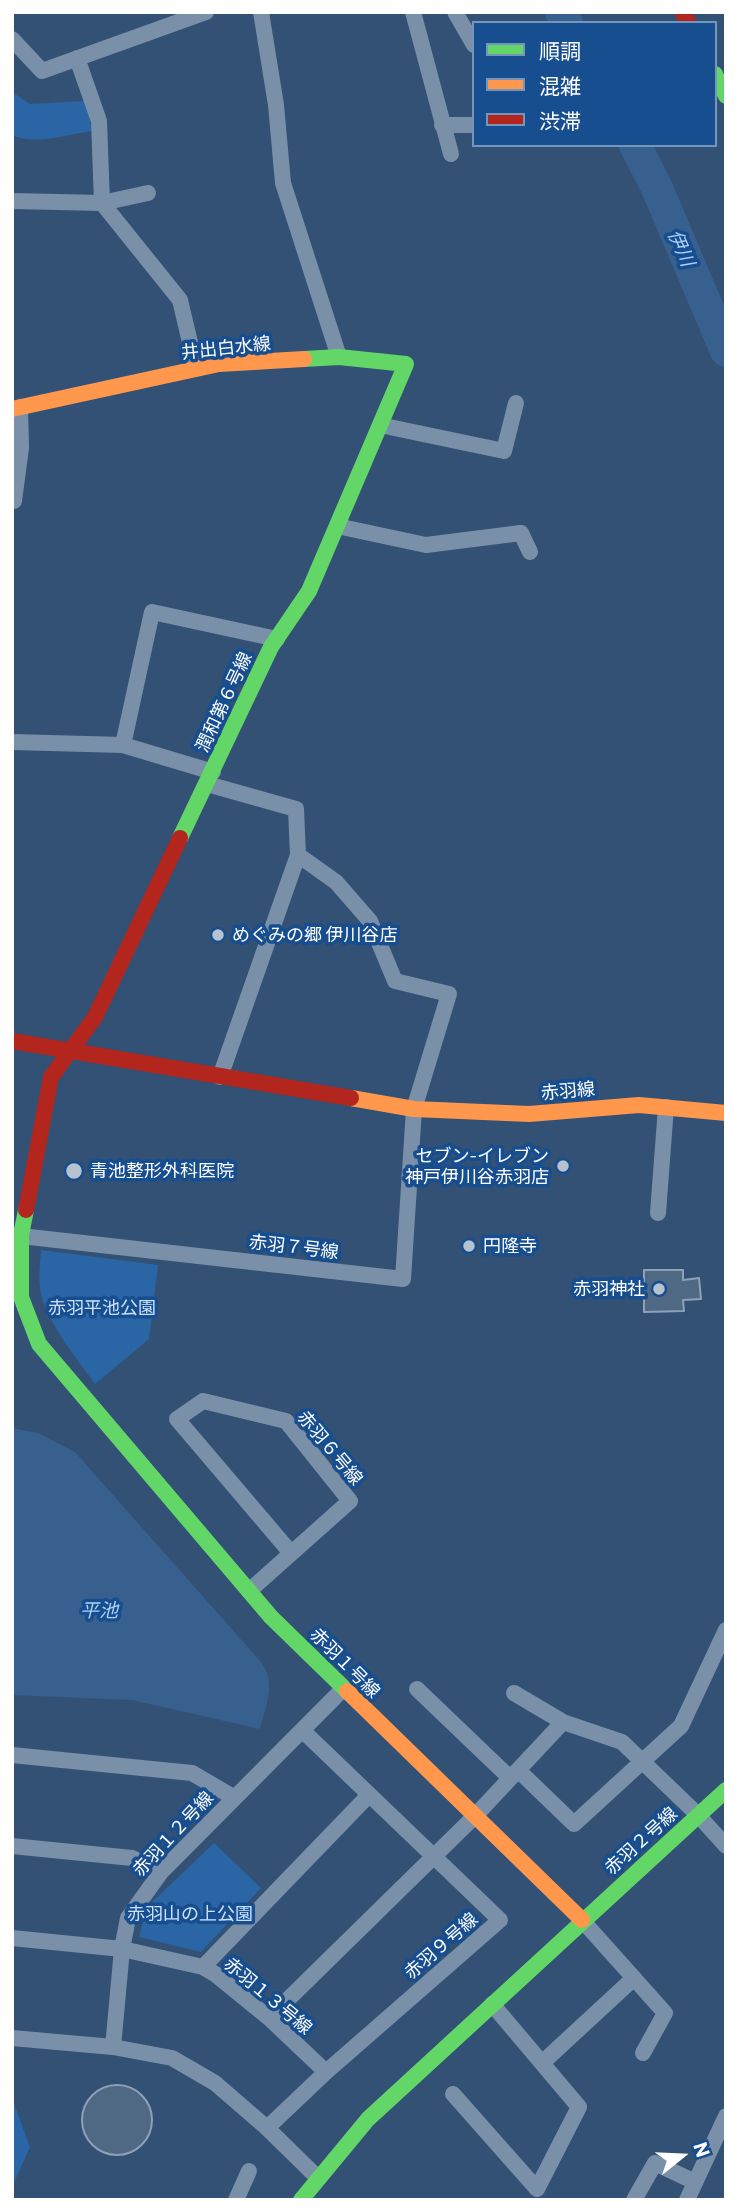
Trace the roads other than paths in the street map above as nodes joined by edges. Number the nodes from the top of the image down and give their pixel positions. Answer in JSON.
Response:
{"nodes":[{"id":1,"x":206,"y":12,"type":"edge"},
{"id":2,"x":261,"y":12,"type":"edge"},
{"id":3,"x":455,"y":12,"type":"edge"},
{"id":4,"x":417,"y":14,"type":"edge"},
{"id":5,"x":12,"y":38,"type":"edge"},
{"id":6,"x":472,"y":42,"type":"edge"},
{"id":7,"x":77,"y":58,"type":"junction"},
{"id":8,"x":717,"y":78,"type":"edge"},
{"id":9,"x":726,"y":96,"type":"edge"},
{"id":10,"x":442,"y":124,"type":"junction"},
{"id":11,"x":472,"y":125,"type":"edge"},
{"id":12,"x":451,"y":154,"type":"dead end"},
{"id":13,"x":148,"y":193,"type":"dead end"},
{"id":14,"x":12,"y":201,"type":"edge"},
{"id":15,"x":102,"y":204,"type":"junction"},
{"id":16,"x":339,"y":357,"type":"junction"},
{"id":17,"x":406,"y":364,"type":"joint"},
{"id":18,"x":196,"y":368,"type":"junction"},
{"id":19,"x":516,"y":403,"type":"dead end"},
{"id":20,"x":16,"y":408,"type":"edge"},
{"id":21,"x":380,"y":425,"type":"junction"},
{"id":22,"x":13,"y":501,"type":"edge"},
{"id":23,"x":337,"y":526,"type":"junction"},
{"id":24,"x":530,"y":552,"type":"dead end"},
{"id":25,"x":276,"y":639,"type":"junction"},
{"id":26,"x":12,"y":742,"type":"edge"},
{"id":27,"x":123,"y":745,"type":"junction"},
{"id":28,"x":210,"y":778,"type":"junction"},
{"id":29,"x":298,"y":855,"type":"junction"},
{"id":30,"x":12,"y":1041,"type":"edge"},
{"id":31,"x":67,"y":1052,"type":"junction"},
{"id":32,"x":220,"y":1077,"type":"junction"},
{"id":33,"x":666,"y":1107,"type":"junction"},
{"id":34,"x":414,"y":1109,"type":"junction"},
{"id":35,"x":726,"y":1113,"type":"edge"},
{"id":36,"x":658,"y":1213,"type":"dead end"},
{"id":37,"x":17,"y":1235,"type":"edge"},
{"id":38,"x":17,"y":1297,"type":"edge"},
{"id":39,"x":291,"y":1553,"type":"junction"},
{"id":40,"x":249,"y":1591,"type":"junction"},
{"id":41,"x":726,"y":1630,"type":"edge"},
{"id":42,"x":344,"y":1688,"type":"junction"},
{"id":43,"x":417,"y":1689,"type":"dead end"},
{"id":44,"x":514,"y":1693,"type":"dead end"},
{"id":45,"x":563,"y":1722,"type":"junction"},
{"id":46,"x":302,"y":1730,"type":"junction"},
{"id":47,"x":12,"y":1755,"type":"edge"},
{"id":48,"x":643,"y":1762,"type":"junction"},
{"id":49,"x":514,"y":1774,"type":"junction"},
{"id":50,"x":726,"y":1790,"type":"edge"},
{"id":51,"x":369,"y":1795,"type":"junction"},
{"id":52,"x":233,"y":1797,"type":"junction"},
{"id":53,"x":698,"y":1815,"type":"junction"},
{"id":54,"x":475,"y":1816,"type":"junction"},
{"id":55,"x":12,"y":1846,"type":"edge"},
{"id":56,"x":726,"y":1846,"type":"edge"},
{"id":57,"x":433,"y":1856,"type":"junction"},
{"id":58,"x":161,"y":1872,"type":"junction"},
{"id":59,"x":582,"y":1920,"type":"junction"},
{"id":60,"x":12,"y":1938,"type":"edge"},
{"id":61,"x":122,"y":1949,"type":"junction"},
{"id":62,"x":203,"y":1967,"type":"junction"},
{"id":63,"x":634,"y":1978,"type":"junction"},
{"id":64,"x":492,"y":2004,"type":"junction"},
{"id":65,"x":269,"y":2018,"type":"junction"},
{"id":66,"x":12,"y":2038,"type":"edge"},
{"id":67,"x":113,"y":2047,"type":"junction"},
{"id":68,"x":643,"y":2053,"type":"dead end"},
{"id":69,"x":542,"y":2063,"type":"junction"},
{"id":70,"x":326,"y":2072,"type":"junction"},
{"id":71,"x":453,"y":2095,"type":"dead end"},
{"id":72,"x":726,"y":2116,"type":"edge"},
{"id":73,"x":267,"y":2128,"type":"junction"},
{"id":74,"x":249,"y":2171,"type":"dead end"},
{"id":75,"x":318,"y":2178,"type":"junction"},
{"id":76,"x":693,"y":2194,"type":"edge"},
{"id":77,"x":236,"y":2200,"type":"edge"},
{"id":78,"x":302,"y":2200,"type":"edge"},
{"id":79,"x":634,"y":2200,"type":"edge"}],
"edges":[{"from":1,"to":7,"type":"street"},
{"from":2,"to":16,"type":"street"},
{"from":3,"to":6,"type":"street"},
{"from":4,"to":10,"type":"street"},
{"from":5,"to":7,"type":"street"},
{"from":7,"to":15,"type":"street"},
{"from":8,"to":9,"type":"street"},
{"from":10,"to":11,"type":"street"},
{"from":10,"to":12,"type":"street"},
{"from":13,"to":15,"type":"street"},
{"from":14,"to":15,"type":"street"},
{"from":15,"to":18,"type":"street"},
{"from":16,"to":17,"type":"street","name":"井出白水線"},
{"from":16,"to":18,"type":"street","name":"井出白水線"},
{"from":17,"to":21,"type":"street","name":"潤和第６号線"},
{"from":18,"to":20,"type":"street","name":"井出白水線"},
{"from":19,"to":21,"type":"street"},
{"from":20,"to":22,"type":"street"},
{"from":21,"to":23,"type":"street","name":"潤和第６号線"},
{"from":23,"to":24,"type":"street"},
{"from":23,"to":25,"type":"street","name":"潤和第６号線"},
{"from":25,"to":27,"type":"street"},
{"from":25,"to":28,"type":"street","name":"潤和第６号線"},
{"from":26,"to":27,"type":"street"},
{"from":27,"to":28,"type":"street"},
{"from":28,"to":29,"type":"street"},
{"from":28,"to":31,"type":"street","name":"潤和第６号線"},
{"from":29,"to":32,"type":"street"},
{"from":29,"to":34,"type":"street"},
{"from":30,"to":31,"type":"street","name":"赤羽線"},
{"from":31,"to":32,"type":"street","name":"赤羽線"},
{"from":31,"to":37,"type":"street","name":"赤羽１号線"},
{"from":32,"to":34,"type":"street","name":"赤羽線"},
{"from":33,"to":34,"type":"street","name":"赤羽線"},
{"from":33,"to":35,"type":"street","name":"赤羽線"},
{"from":33,"to":36,"type":"street"},
{"from":34,"to":37,"type":"street","name":"赤羽７号線"},
{"from":37,"to":38,"type":"street","name":"赤羽１号線"},
{"from":38,"to":40,"type":"street","name":"赤羽１号線"},
{"from":39,"to":39,"type":"street","name":"赤羽６号線"},
{"from":39,"to":40,"type":"street","name":"赤羽６号線"},
{"from":40,"to":42,"type":"street","name":"赤羽１号線"},
{"from":41,"to":48,"type":"street"},
{"from":42,"to":46,"type":"street","name":"赤羽１２号線"},
{"from":42,"to":54,"type":"street","name":"赤羽１号線"},
{"from":43,"to":49,"type":"street"},
{"from":44,"to":45,"type":"street"},
{"from":45,"to":48,"type":"street"},
{"from":45,"to":49,"type":"street"},
{"from":46,"to":51,"type":"street","name":"赤羽９号線"},
{"from":46,"to":52,"type":"street","name":"赤羽１２号線"},
{"from":47,"to":52,"type":"street"},
{"from":48,"to":49,"type":"street"},
{"from":48,"to":53,"type":"street"},
{"from":49,"to":54,"type":"street"},
{"from":50,"to":53,"type":"street","name":"赤羽２号線"},
{"from":51,"to":57,"type":"street","name":"赤羽９号線"},
{"from":51,"to":62,"type":"street"},
{"from":52,"to":58,"type":"street","name":"赤羽１２号線"},
{"from":53,"to":56,"type":"street"},
{"from":53,"to":59,"type":"street","name":"赤羽２号線"},
{"from":54,"to":57,"type":"street"},
{"from":54,"to":59,"type":"street","name":"赤羽１号線"},
{"from":55,"to":58,"type":"street"},
{"from":57,"to":65,"type":"street"},
{"from":57,"to":70,"type":"street","name":"赤羽９号線"},
{"from":58,"to":61,"type":"street","name":"赤羽１２号線"},
{"from":59,"to":63,"type":"street"},
{"from":59,"to":64,"type":"street"},
{"from":60,"to":61,"type":"street","name":"赤羽１３号線"},
{"from":61,"to":62,"type":"street","name":"赤羽１３号線"},
{"from":61,"to":67,"type":"street","name":"赤羽１２号線"},
{"from":62,"to":65,"type":"street","name":"赤羽１３号線"},
{"from":63,"to":68,"type":"street"},
{"from":63,"to":69,"type":"street"},
{"from":64,"to":69,"type":"street"},
{"from":64,"to":75,"type":"street"},
{"from":65,"to":70,"type":"street","name":"赤羽１３号線"},
{"from":66,"to":67,"type":"street"},
{"from":67,"to":73,"type":"street"},
{"from":69,"to":71,"type":"street"},
{"from":70,"to":73,"type":"street","name":"赤羽９号線"},
{"from":72,"to":76,"type":"street"},
{"from":73,"to":75,"type":"street"},
{"from":74,"to":77,"type":"street"},
{"from":75,"to":78,"type":"street"},
{"from":76,"to":79,"type":"street"}]}
